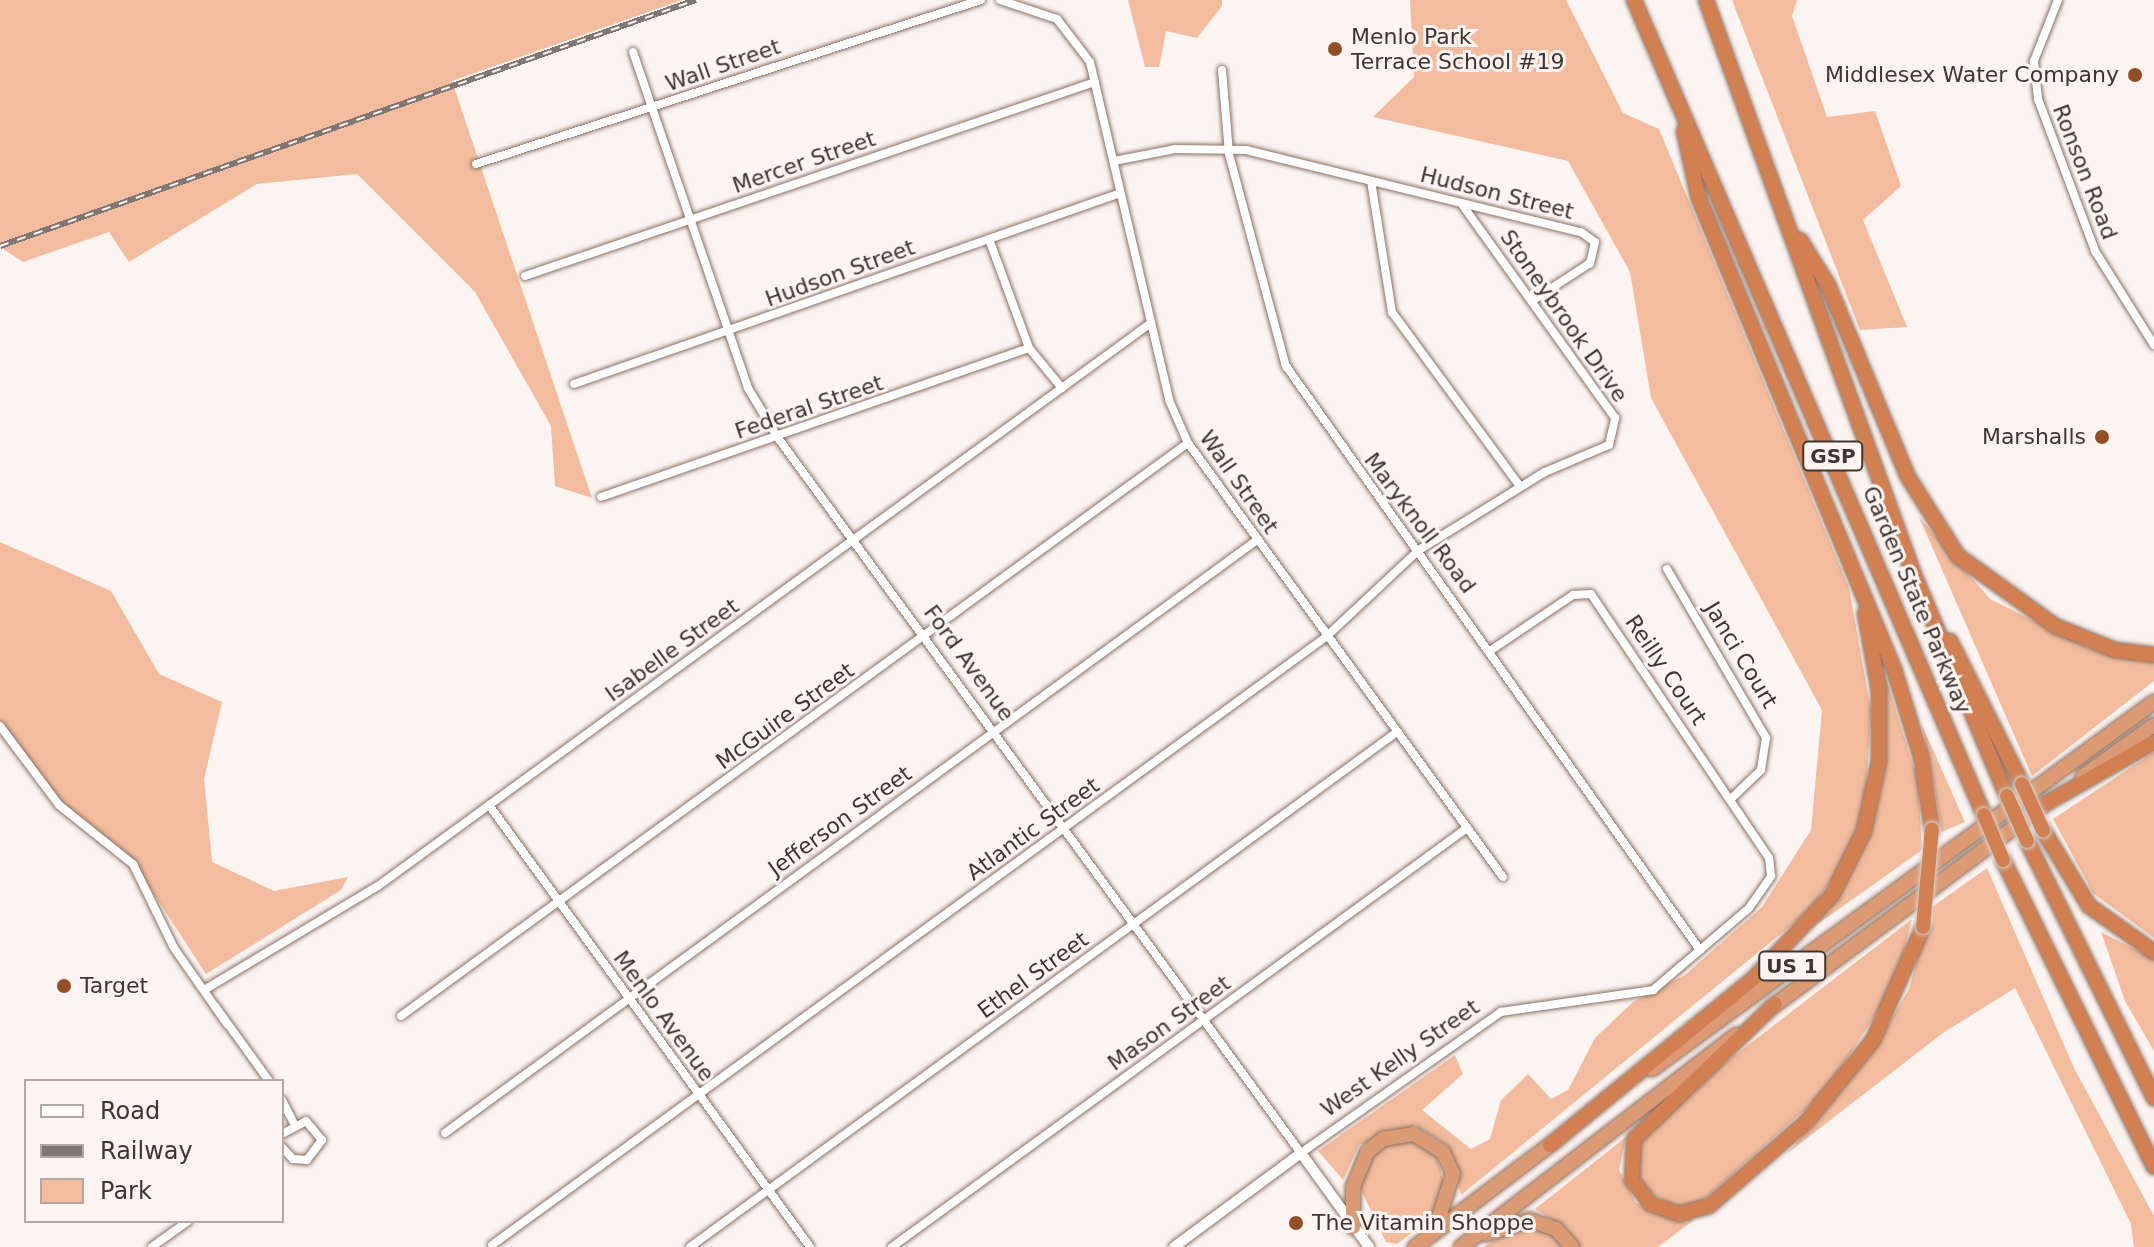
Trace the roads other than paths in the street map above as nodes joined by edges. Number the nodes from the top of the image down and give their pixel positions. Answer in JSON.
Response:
{"nodes":[{"id":1,"x":981,"y":0,"type":"edge"},
{"id":2,"x":1000,"y":0,"type":"edge"},
{"id":3,"x":1634,"y":0,"type":"edge"},
{"id":4,"x":1706,"y":0,"type":"edge"},
{"id":5,"x":2058,"y":0,"type":"edge"},
{"id":6,"x":633,"y":52,"type":"dead end"},
{"id":7,"x":1222,"y":70,"type":"dead end"},
{"id":8,"x":1095,"y":82,"type":"junction"},
{"id":9,"x":1677,"y":100,"type":"junction"},
{"id":10,"x":653,"y":108,"type":"junction"},
{"id":11,"x":1229,"y":149,"type":"junction"},
{"id":12,"x":1114,"y":161,"type":"junction"},
{"id":13,"x":476,"y":164,"type":"dead end"},
{"id":14,"x":1371,"y":181,"type":"junction"},
{"id":15,"x":1118,"y":194,"type":"junction"},
{"id":16,"x":1461,"y":203,"type":"junction"},
{"id":17,"x":1785,"y":216,"type":"junction"},
{"id":18,"x":691,"y":219,"type":"junction"},
{"id":19,"x":989,"y":239,"type":"junction"},
{"id":20,"x":525,"y":276,"type":"dead end"},
{"id":21,"x":1532,"y":301,"type":"junction"},
{"id":22,"x":1151,"y":323,"type":"junction"},
{"id":23,"x":729,"y":331,"type":"junction"},
{"id":24,"x":2154,"y":345,"type":"edge"},
{"id":25,"x":1029,"y":348,"type":"junction"},
{"id":26,"x":574,"y":384,"type":"dead end"},
{"id":27,"x":1062,"y":388,"type":"junction"},
{"id":28,"x":778,"y":438,"type":"junction"},
{"id":29,"x":1188,"y":443,"type":"junction"},
{"id":30,"x":1600,"y":454,"type":"joint"},
{"id":31,"x":1520,"y":486,"type":"junction"},
{"id":32,"x":601,"y":497,"type":"dead end"},
{"id":33,"x":854,"y":540,"type":"junction"},
{"id":34,"x":1257,"y":540,"type":"junction"},
{"id":35,"x":1419,"y":550,"type":"junction"},
{"id":36,"x":1667,"y":569,"type":"dead end"},
{"id":37,"x":1914,"y":575,"type":"junction"},
{"id":38,"x":1861,"y":593,"type":"junction"},
{"id":39,"x":1327,"y":636,"type":"junction"},
{"id":40,"x":924,"y":637,"type":"junction"},
{"id":41,"x":1491,"y":650,"type":"junction"},
{"id":42,"x":2154,"y":655,"type":"edge"},
{"id":43,"x":2154,"y":702,"type":"edge"},
{"id":44,"x":2154,"y":725,"type":"edge"},
{"id":45,"x":0,"y":726,"type":"edge"},
{"id":46,"x":994,"y":732,"type":"junction"},
{"id":47,"x":1397,"y":732,"type":"junction"},
{"id":48,"x":2154,"y":742,"type":"edge"},
{"id":49,"x":1731,"y":799,"type":"junction"},
{"id":50,"x":2045,"y":804,"type":"junction"},
{"id":51,"x":489,"y":805,"type":"junction"},
{"id":52,"x":1064,"y":828,"type":"junction"},
{"id":53,"x":1467,"y":828,"type":"junction"},
{"id":54,"x":1773,"y":867,"type":"joint"},
{"id":55,"x":1503,"y":877,"type":"dead end"},
{"id":56,"x":559,"y":902,"type":"junction"},
{"id":57,"x":1134,"y":923,"type":"junction"},
{"id":58,"x":1700,"y":950,"type":"junction"},
{"id":59,"x":2154,"y":952,"type":"edge"},
{"id":60,"x":204,"y":990,"type":"junction"},
{"id":61,"x":628,"y":997,"type":"junction"},
{"id":62,"x":1775,"y":1004,"type":"junction"},
{"id":63,"x":401,"y":1016,"type":"dead end"},
{"id":64,"x":1204,"y":1020,"type":"junction"},
{"id":65,"x":268,"y":1079,"type":"edge"},
{"id":66,"x":698,"y":1094,"type":"junction"},
{"id":67,"x":2154,"y":1098,"type":"edge"},
{"id":68,"x":284,"y":1104,"type":"edge"},
{"id":69,"x":293,"y":1122,"type":"junction"},
{"id":70,"x":284,"y":1132,"type":"edge"},
{"id":71,"x":445,"y":1133,"type":"dead end"},
{"id":72,"x":1550,"y":1145,"type":"junction"},
{"id":73,"x":284,"y":1151,"type":"edge"},
{"id":74,"x":1301,"y":1153,"type":"junction"},
{"id":75,"x":2154,"y":1167,"type":"edge"},
{"id":76,"x":768,"y":1190,"type":"junction"},
{"id":77,"x":185,"y":1223,"type":"edge"},
{"id":78,"x":1353,"y":1227,"type":"junction"},
{"id":79,"x":1433,"y":1234,"type":"junction"},
{"id":80,"x":492,"y":1245,"type":"edge"},
{"id":81,"x":152,"y":1247,"type":"edge"},
{"id":82,"x":690,"y":1247,"type":"edge"},
{"id":83,"x":810,"y":1247,"type":"edge"},
{"id":84,"x":892,"y":1247,"type":"edge"},
{"id":85,"x":1174,"y":1247,"type":"edge"},
{"id":86,"x":1369,"y":1247,"type":"edge"},
{"id":87,"x":1415,"y":1247,"type":"edge"},
{"id":88,"x":1461,"y":1247,"type":"edge"},
{"id":89,"x":1572,"y":1247,"type":"edge"}],
"edges":[{"from":1,"to":10,"type":"street","name":"Wall Street"},
{"from":2,"to":8,"type":"street","name":"Wall Street"},
{"from":3,"to":9,"type":"highway","name":"Garden State Parkway","number":"GSP"},
{"from":4,"to":17,"type":"highway","name":"Garden State Parkway","number":"GSP"},
{"from":5,"to":24,"type":"street","name":"Ronson Road"},
{"from":6,"to":10,"type":"street","name":"Ford Avenue"},
{"from":7,"to":11,"type":"street","name":"Maryknoll Road"},
{"from":8,"to":12,"type":"street","name":"Wall Street"},
{"from":8,"to":18,"type":"street","name":"Mercer Street"},
{"from":9,"to":38,"type":"highway"},
{"from":9,"to":75,"type":"highway","name":"Garden State Parkway","number":"GSP","bridge":true},
{"from":10,"to":13,"type":"street","name":"Wall Street"},
{"from":10,"to":18,"type":"street","name":"Ford Avenue"},
{"from":11,"to":12,"type":"street","name":"Hudson Street"},
{"from":11,"to":14,"type":"street","name":"Hudson Street"},
{"from":11,"to":35,"type":"street","name":"Maryknoll Road"},
{"from":12,"to":15,"type":"street","name":"Wall Street"},
{"from":14,"to":16,"type":"street","name":"Hudson Street"},
{"from":14,"to":31,"type":"street"},
{"from":15,"to":19,"type":"street","name":"Hudson Street"},
{"from":15,"to":22,"type":"street","name":"Wall Street"},
{"from":16,"to":21,"type":"street","name":"Stoneybrook Drive"},
{"from":16,"to":21,"type":"street","name":"Hudson Street"},
{"from":17,"to":37,"type":"highway","name":"Garden State Parkway","number":"GSP"},
{"from":17,"to":42,"type":"highway"},
{"from":18,"to":20,"type":"street","name":"Mercer Street"},
{"from":18,"to":23,"type":"street","name":"Ford Avenue"},
{"from":19,"to":23,"type":"street","name":"Hudson Street"},
{"from":19,"to":25,"type":"street"},
{"from":21,"to":30,"type":"street","name":"Stoneybrook Drive"},
{"from":22,"to":27,"type":"street","name":"Isabelle Street"},
{"from":22,"to":29,"type":"street","name":"Wall Street"},
{"from":23,"to":26,"type":"street","name":"Hudson Street"},
{"from":23,"to":28,"type":"street","name":"Ford Avenue"},
{"from":25,"to":27,"type":"street"},
{"from":25,"to":28,"type":"street","name":"Federal Street"},
{"from":27,"to":33,"type":"street","name":"Isabelle Street"},
{"from":28,"to":32,"type":"street","name":"Federal Street"},
{"from":28,"to":33,"type":"street","name":"Ford Avenue"},
{"from":29,"to":34,"type":"street","name":"Wall Street"},
{"from":29,"to":40,"type":"street","name":"McGuire Street"},
{"from":30,"to":31,"type":"street","name":"Atlantic Street"},
{"from":31,"to":35,"type":"street","name":"Atlantic Street"},
{"from":33,"to":40,"type":"street","name":"Ford Avenue"},
{"from":33,"to":51,"type":"street","name":"Isabelle Street"},
{"from":34,"to":39,"type":"street","name":"Wall Street"},
{"from":34,"to":46,"type":"street","name":"Jefferson Street"},
{"from":35,"to":39,"type":"street","name":"Atlantic Street"},
{"from":35,"to":41,"type":"street","name":"Maryknoll Road"},
{"from":36,"to":49,"type":"street","name":"Janci Court"},
{"from":37,"to":59,"type":"highway","bridge":true},
{"from":37,"to":67,"type":"highway","name":"Garden State Parkway","number":"GSP","bridge":true},
{"from":38,"to":62,"type":"highway","bridge":true},
{"from":38,"to":72,"type":"highway"},
{"from":39,"to":47,"type":"street","name":"Wall Street"},
{"from":39,"to":52,"type":"street","name":"Atlantic Street"},
{"from":40,"to":46,"type":"street","name":"Ford Avenue"},
{"from":40,"to":56,"type":"street","name":"McGuire Street"},
{"from":41,"to":49,"type":"street","name":"Reilly Court"},
{"from":41,"to":58,"type":"street","name":"Maryknoll Road"},
{"from":43,"to":72,"type":"highway","number":"US 1"},
{"from":44,"to":50,"type":"highway","number":"US 1"},
{"from":45,"to":60,"type":"street"},
{"from":46,"to":52,"type":"street","name":"Ford Avenue"},
{"from":46,"to":61,"type":"street","name":"Jefferson Street"},
{"from":47,"to":53,"type":"street","name":"Wall Street"},
{"from":47,"to":57,"type":"street","name":"Ethel Street"},
{"from":48,"to":50,"type":"highway"},
{"from":49,"to":54,"type":"street","name":"Reilly Court"},
{"from":50,"to":62,"type":"highway","number":"US 1"},
{"from":51,"to":56,"type":"street","name":"Menlo Avenue"},
{"from":51,"to":60,"type":"street","name":"Isabelle Street"},
{"from":52,"to":57,"type":"street","name":"Ford Avenue"},
{"from":52,"to":66,"type":"street","name":"Atlantic Street"},
{"from":53,"to":55,"type":"street","name":"Wall Street"},
{"from":53,"to":64,"type":"street","name":"Mason Street"},
{"from":54,"to":58,"type":"street","name":"West Kelly Street"},
{"from":56,"to":61,"type":"street","name":"Menlo Avenue"},
{"from":56,"to":63,"type":"street","name":"McGuire Street"},
{"from":57,"to":64,"type":"street","name":"Ford Avenue"},
{"from":57,"to":76,"type":"street","name":"Ethel Street"},
{"from":58,"to":74,"type":"street","name":"West Kelly Street"},
{"from":60,"to":65,"type":"street"},
{"from":61,"to":66,"type":"street","name":"Menlo Avenue"},
{"from":61,"to":71,"type":"street","name":"Jefferson Street"},
{"from":62,"to":88,"type":"highway","number":"US 1"},
{"from":64,"to":74,"type":"street","name":"Ford Avenue"},
{"from":64,"to":84,"type":"street","name":"Mason Street"},
{"from":66,"to":76,"type":"street","name":"Menlo Avenue"},
{"from":66,"to":80,"type":"street","name":"Atlantic Street"},
{"from":68,"to":69,"type":"street"},
{"from":69,"to":70,"type":"street"},
{"from":69,"to":73,"type":"street"},
{"from":72,"to":79,"type":"highway","number":"US 1"},
{"from":74,"to":78,"type":"street","name":"Ford Avenue"},
{"from":74,"to":85,"type":"street","name":"West Kelly Street"},
{"from":76,"to":82,"type":"street","name":"Ethel Street"},
{"from":76,"to":83,"type":"street","name":"Menlo Avenue"},
{"from":77,"to":81,"type":"street"},
{"from":78,"to":79,"type":"highway"},
{"from":78,"to":86,"type":"street","name":"Ford Avenue"},
{"from":79,"to":87,"type":"highway","number":"US 1"},
{"from":88,"to":89,"type":"highway"}]}
